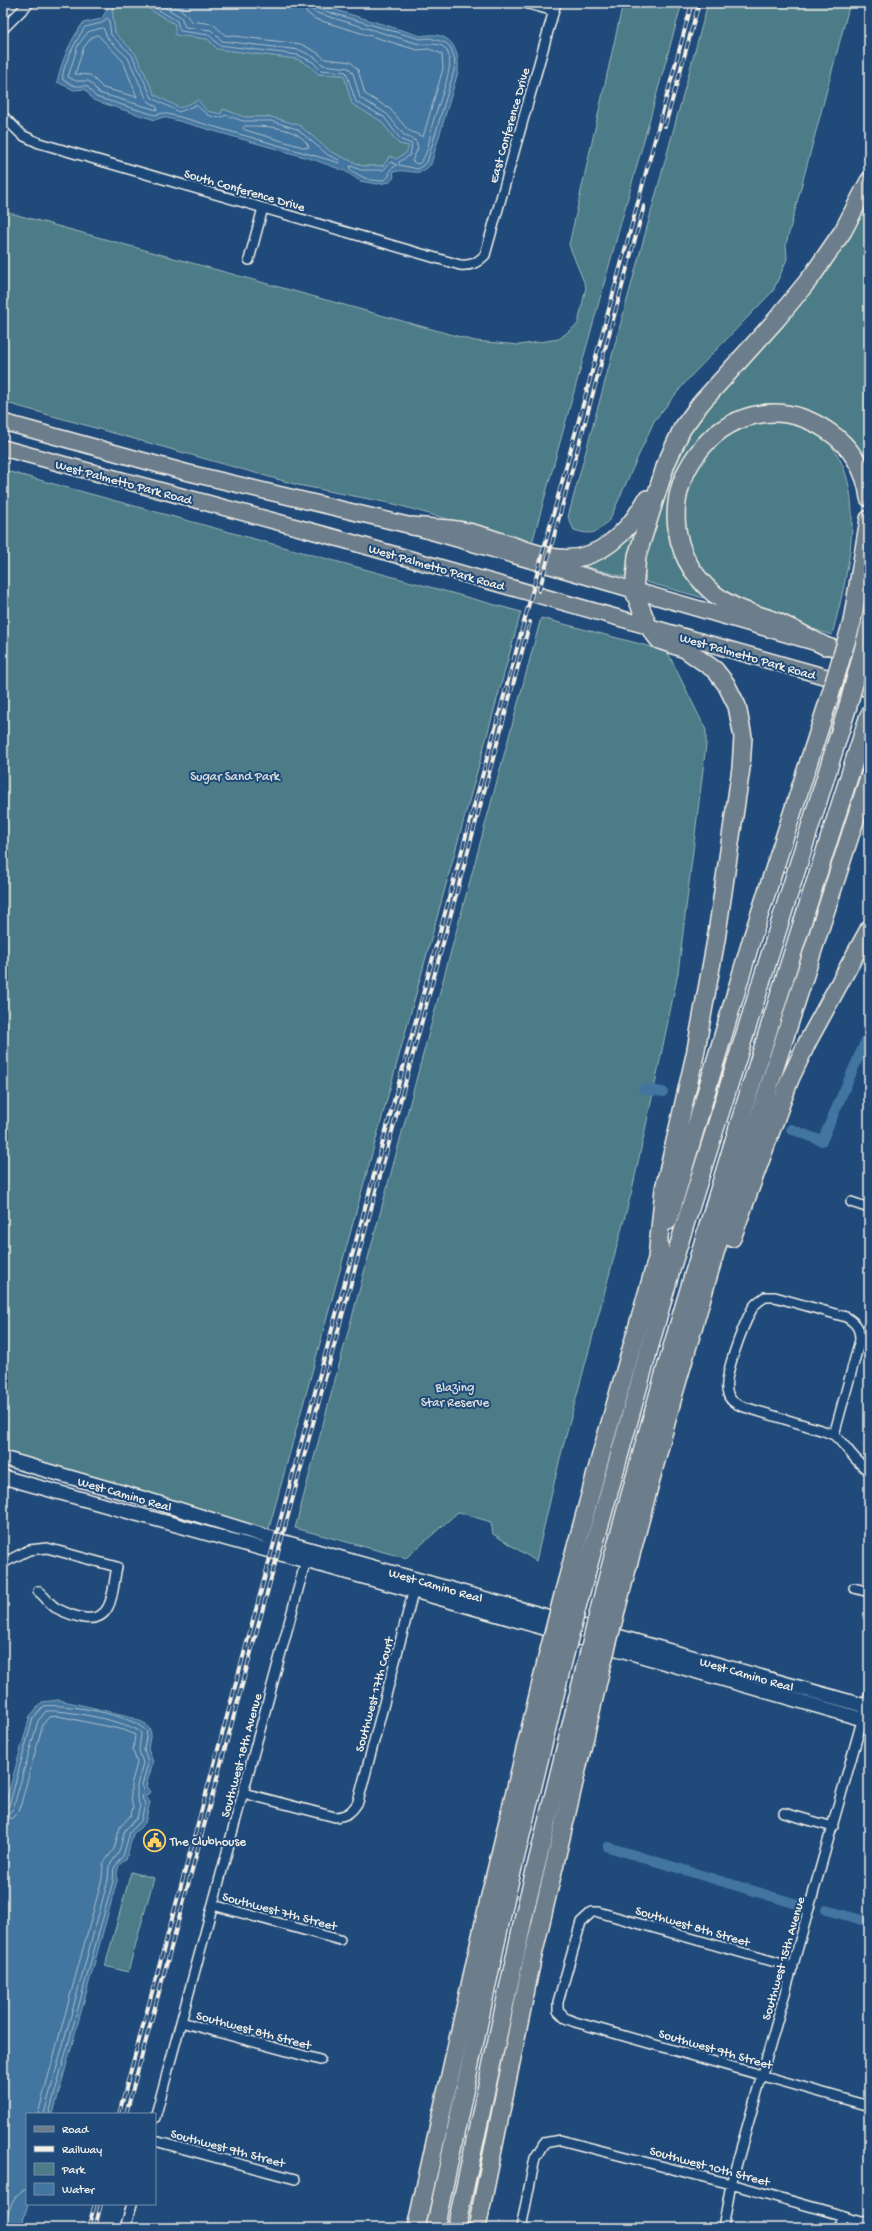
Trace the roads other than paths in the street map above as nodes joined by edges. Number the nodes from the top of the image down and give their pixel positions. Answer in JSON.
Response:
{"nodes":[{"id":1,"x":29,"y":3,"type":"edge"},
{"id":2,"x":525,"y":3,"type":"edge"},
{"id":3,"x":555,"y":7,"type":"edge"},
{"id":4,"x":3,"y":30,"type":"edge"},
{"id":5,"x":3,"y":116,"type":"edge"},
{"id":6,"x":869,"y":181,"type":"edge"},
{"id":7,"x":263,"y":208,"type":"junction"},
{"id":8,"x":485,"y":254,"type":"joint"},
{"id":9,"x":249,"y":260,"type":"dead end"},
{"id":10,"x":8,"y":424,"type":"edge"},
{"id":11,"x":5,"y":448,"type":"edge"},
{"id":12,"x":666,"y":464,"type":"junction"},
{"id":13,"x":869,"y":498,"type":"edge"},
{"id":14,"x":869,"y":519,"type":"edge"},
{"id":15,"x":412,"y":526,"type":"junction"},
{"id":16,"x":869,"y":565,"type":"edge"},
{"id":17,"x":634,"y":591,"type":"junction"},
{"id":18,"x":852,"y":622,"type":"junction"},
{"id":19,"x":648,"y":626,"type":"junction"},
{"id":20,"x":869,"y":628,"type":"edge"},
{"id":21,"x":825,"y":646,"type":"junction"},
{"id":22,"x":869,"y":658,"type":"edge"},
{"id":23,"x":869,"y":689,"type":"edge"},
{"id":24,"x":869,"y":715,"type":"edge"},
{"id":25,"x":869,"y":778,"type":"edge"},
{"id":26,"x":869,"y":929,"type":"edge"},
{"id":27,"x":869,"y":946,"type":"edge"},
{"id":28,"x":844,"y":974,"type":"junction"},
{"id":29,"x":851,"y":1202,"type":"dead end"},
{"id":30,"x":869,"y":1208,"type":"edge"},
{"id":31,"x":658,"y":1258,"type":"junction"},
{"id":32,"x":834,"y":1435,"type":"junction"},
{"id":33,"x":661,"y":1446,"type":"junction"},
{"id":34,"x":3,"y":1458,"type":"edge"},
{"id":35,"x":869,"y":1471,"type":"edge"},
{"id":36,"x":3,"y":1478,"type":"edge"},
{"id":37,"x":306,"y":1560,"type":"junction"},
{"id":38,"x":3,"y":1563,"type":"edge"},
{"id":39,"x":416,"y":1585,"type":"junction"},
{"id":40,"x":854,"y":1588,"type":"dead end"},
{"id":41,"x":38,"y":1591,"type":"dead end"},
{"id":42,"x":869,"y":1592,"type":"edge"},
{"id":43,"x":572,"y":1594,"type":"junction"},
{"id":44,"x":555,"y":1660,"type":"junction"},
{"id":45,"x":592,"y":1671,"type":"junction"},
{"id":46,"x":868,"y":1703,"type":"edge"},
{"id":47,"x":866,"y":1720,"type":"edge"},
{"id":48,"x":243,"y":1793,"type":"junction"},
{"id":49,"x":784,"y":1813,"type":"dead end"},
{"id":50,"x":833,"y":1827,"type":"junction"},
{"id":51,"x":213,"y":1905,"type":"junction"},
{"id":52,"x":340,"y":1940,"type":"dead end"},
{"id":53,"x":793,"y":1967,"type":"junction"},
{"id":54,"x":558,"y":2011,"type":"joint"},
{"id":55,"x":181,"y":2022,"type":"junction"},
{"id":56,"x":320,"y":2060,"type":"dead end"},
{"id":57,"x":762,"y":2075,"type":"junction"},
{"id":58,"x":869,"y":2106,"type":"edge"},
{"id":59,"x":156,"y":2114,"type":"edge"},
{"id":60,"x":156,"y":2141,"type":"edge"},
{"id":61,"x":295,"y":2179,"type":"dead end"},
{"id":62,"x":731,"y":2184,"type":"junction"},
{"id":63,"x":132,"y":2205,"type":"edge"},
{"id":64,"x":842,"y":2215,"type":"junction"},
{"id":65,"x":869,"y":2223,"type":"edge"},
{"id":66,"x":125,"y":2228,"type":"edge"},
{"id":67,"x":416,"y":2228,"type":"edge"},
{"id":68,"x":435,"y":2228,"type":"edge"},
{"id":69,"x":456,"y":2228,"type":"edge"},
{"id":70,"x":477,"y":2228,"type":"edge"},
{"id":71,"x":521,"y":2228,"type":"edge"},
{"id":72,"x":723,"y":2228,"type":"edge"},
{"id":73,"x":839,"y":2228,"type":"edge"}],
"edges":[{"from":1,"to":4,"type":"street"},
{"from":2,"to":3,"type":"street"},
{"from":3,"to":8,"type":"street","name":"East Conference Drive"},
{"from":5,"to":7,"type":"street","name":"South Conference Drive"},
{"from":6,"to":12,"type":"highway"},
{"from":7,"to":8,"type":"street","name":"South Conference Drive"},
{"from":7,"to":9,"type":"street"},
{"from":10,"to":11,"type":"main road"},
{"from":10,"to":15,"type":"main road","name":"West Palmetto Park Road"},
{"from":11,"to":19,"type":"main road","name":"West Palmetto Park Road"},
{"from":12,"to":15,"type":"highway"},
{"from":12,"to":17,"type":"highway"},
{"from":13,"to":21,"type":"highway"},
{"from":14,"to":18,"type":"highway"},
{"from":15,"to":17,"type":"main road","name":"West Palmetto Park Road"},
{"from":16,"to":18,"type":"highway"},
{"from":17,"to":19,"type":"highway"},
{"from":17,"to":21,"type":"main road","name":"West Palmetto Park Road"},
{"from":18,"to":31,"type":"highway","bridge":true},
{"from":19,"to":23,"type":"main road","name":"West Palmetto Park Road"},
{"from":19,"to":31,"type":"highway"},
{"from":20,"to":43,"type":"highway","bridge":true},
{"from":21,"to":22,"type":"main road","name":"West Palmetto Park Road"},
{"from":24,"to":45,"type":"highway","bridge":true},
{"from":25,"to":33,"type":"highway"},
{"from":26,"to":28,"type":"highway"},
{"from":27,"to":28,"type":"highway"},
{"from":28,"to":33,"type":"highway"},
{"from":29,"to":30,"type":"street"},
{"from":31,"to":43,"type":"highway"},
{"from":32,"to":32,"type":"street"},
{"from":32,"to":35,"type":"street"},
{"from":33,"to":45,"type":"highway","bridge":true},
{"from":34,"to":39,"type":"street","name":"West Camino Real"},
{"from":36,"to":37,"type":"street","name":"West Camino Real"},
{"from":37,"to":39,"type":"street","name":"West Camino Real"},
{"from":37,"to":48,"type":"street","name":"Southwest 18th Avenue"},
{"from":38,"to":41,"type":"street"},
{"from":39,"to":46,"type":"street","name":"West Camino Real"},
{"from":39,"to":47,"type":"street","name":"West Camino Real"},
{"from":39,"to":48,"type":"street","name":"Southwest 17th Court"},
{"from":40,"to":42,"type":"street"},
{"from":43,"to":44,"type":"highway","bridge":true},
{"from":44,"to":67,"type":"highway"},
{"from":44,"to":68,"type":"highway"},
{"from":45,"to":69,"type":"highway"},
{"from":45,"to":70,"type":"highway"},
{"from":46,"to":47,"type":"street","name":"Southwest 15th Avenue"},
{"from":47,"to":50,"type":"street","name":"Southwest 15th Avenue"},
{"from":48,"to":51,"type":"street","name":"Southwest 18th Avenue"},
{"from":49,"to":50,"type":"street"},
{"from":50,"to":53,"type":"street","name":"Southwest 15th Avenue"},
{"from":51,"to":52,"type":"street","name":"Southwest 7th Street"},
{"from":51,"to":55,"type":"street","name":"Southwest 18th Avenue"},
{"from":53,"to":54,"type":"street","name":"Southwest 8th Street"},
{"from":53,"to":57,"type":"street","name":"Southwest 15th Avenue"},
{"from":54,"to":57,"type":"street","name":"Southwest 9th Street"},
{"from":55,"to":56,"type":"street","name":"Southwest 8th Street"},
{"from":55,"to":59,"type":"street","name":"Southwest 18th Avenue"},
{"from":57,"to":58,"type":"street","name":"Southwest 9th Street"},
{"from":57,"to":62,"type":"street","name":"Southwest 15th Avenue"},
{"from":60,"to":61,"type":"street","name":"Southwest 9th Street"},
{"from":62,"to":64,"type":"street","name":"Southwest 10th Street"},
{"from":62,"to":71,"type":"street","name":"Southwest 10th Street"},
{"from":62,"to":72,"type":"street","name":"Southwest 15th Avenue"},
{"from":63,"to":66,"type":"street"},
{"from":64,"to":65,"type":"street","name":"Southwest 10th Street"},
{"from":64,"to":73,"type":"street"}]}
